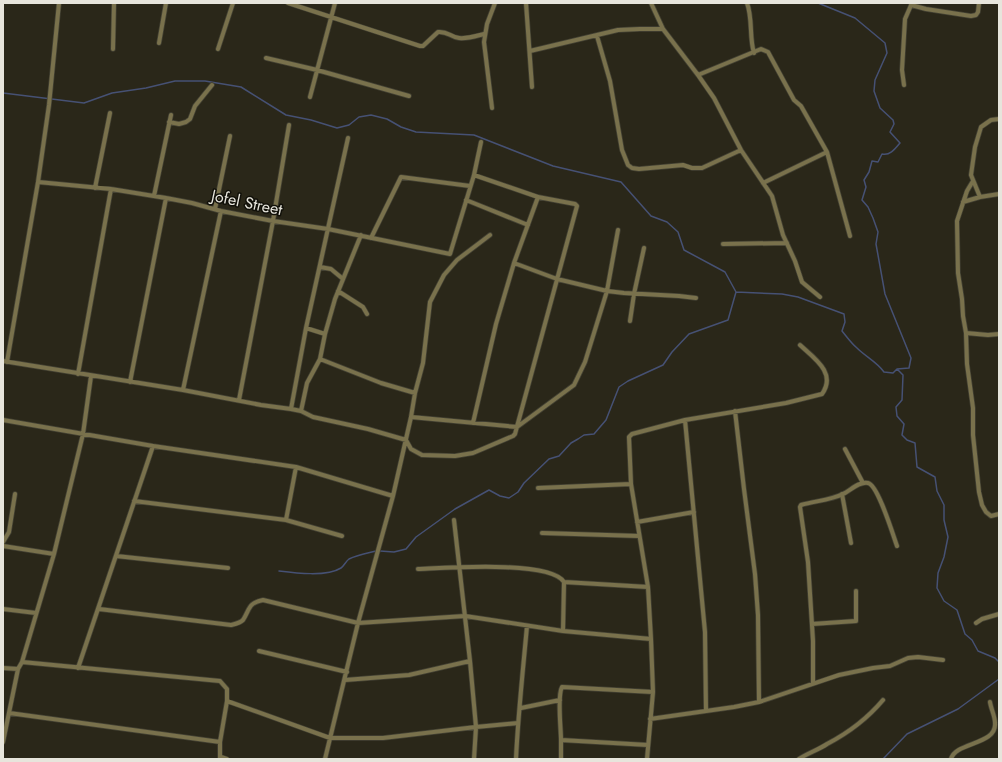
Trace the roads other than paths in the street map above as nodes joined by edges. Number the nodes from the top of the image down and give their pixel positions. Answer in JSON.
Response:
{"nodes":[{"id":1,"x":59,"y":3,"type":"edge"},
{"id":2,"x":114,"y":3,"type":"edge"},
{"id":3,"x":166,"y":3,"type":"edge"},
{"id":4,"x":233,"y":3,"type":"edge"},
{"id":5,"x":288,"y":3,"type":"edge"},
{"id":6,"x":335,"y":3,"type":"edge"},
{"id":7,"x":495,"y":3,"type":"edge"},
{"id":8,"x":526,"y":3,"type":"edge"},
{"id":9,"x":651,"y":3,"type":"edge"},
{"id":10,"x":747,"y":3,"type":"edge"},
{"id":11,"x":979,"y":3,"type":"edge"},
{"id":12,"x":911,"y":4,"type":"edge"},
{"id":13,"x":330,"y":18,"type":"junction"},
{"id":14,"x":663,"y":29,"type":"junction"},
{"id":15,"x":484,"y":34,"type":"junction"},
{"id":16,"x":597,"y":36,"type":"junction"},
{"id":17,"x":159,"y":43,"type":"dead end"},
{"id":18,"x":113,"y":49,"type":"dead end"},
{"id":19,"x":218,"y":49,"type":"dead end"},
{"id":20,"x":530,"y":51,"type":"junction"},
{"id":21,"x":754,"y":53,"type":"junction"},
{"id":22,"x":266,"y":58,"type":"dead end"},
{"id":23,"x":317,"y":70,"type":"junction"},
{"id":24,"x":698,"y":75,"type":"junction"},
{"id":25,"x":212,"y":84,"type":"dead end"},
{"id":26,"x":904,"y":85,"type":"dead end"},
{"id":27,"x":532,"y":87,"type":"dead end"},
{"id":28,"x":409,"y":96,"type":"dead end"},
{"id":29,"x":310,"y":97,"type":"dead end"},
{"id":30,"x":492,"y":108,"type":"dead end"},
{"id":31,"x":110,"y":113,"type":"dead end"},
{"id":32,"x":170,"y":115,"type":"dead end"},
{"id":33,"x":999,"y":119,"type":"edge"},
{"id":34,"x":169,"y":122,"type":"junction"},
{"id":35,"x":289,"y":125,"type":"dead end"},
{"id":36,"x":230,"y":136,"type":"dead end"},
{"id":37,"x":348,"y":138,"type":"dead end"},
{"id":38,"x":481,"y":142,"type":"dead end"},
{"id":39,"x":741,"y":150,"type":"junction"},
{"id":40,"x":827,"y":152,"type":"junction"},
{"id":41,"x":474,"y":175,"type":"junction"},
{"id":42,"x":973,"y":181,"type":"junction"},
{"id":43,"x":38,"y":182,"type":"junction"},
{"id":44,"x":763,"y":183,"type":"junction"},
{"id":45,"x":470,"y":186,"type":"junction"},
{"id":46,"x":95,"y":188,"type":"junction"},
{"id":47,"x":111,"y":189,"type":"junction"},
{"id":48,"x":999,"y":194,"type":"edge"},
{"id":49,"x":154,"y":196,"type":"junction"},
{"id":50,"x":538,"y":197,"type":"junction"},
{"id":51,"x":980,"y":197,"type":"junction"},
{"id":52,"x":166,"y":198,"type":"junction"},
{"id":53,"x":466,"y":200,"type":"junction"},
{"id":54,"x":963,"y":202,"type":"junction"},
{"id":55,"x":215,"y":209,"type":"junction"},
{"id":56,"x":221,"y":211,"type":"junction"},
{"id":57,"x":273,"y":221,"type":"junction"},
{"id":58,"x":528,"y":225,"type":"junction"},
{"id":59,"x":328,"y":229,"type":"junction"},
{"id":60,"x":618,"y":230,"type":"dead end"},
{"id":61,"x":361,"y":235,"type":"junction"},
{"id":62,"x":490,"y":235,"type":"dead end"},
{"id":63,"x":850,"y":236,"type":"dead end"},
{"id":64,"x":371,"y":238,"type":"junction"},
{"id":65,"x":787,"y":243,"type":"junction"},
{"id":66,"x":723,"y":244,"type":"dead end"},
{"id":67,"x":644,"y":248,"type":"dead end"},
{"id":68,"x":514,"y":263,"type":"junction"},
{"id":69,"x":320,"y":267,"type":"junction"},
{"id":70,"x":343,"y":279,"type":"junction"},
{"id":71,"x":557,"y":279,"type":"junction"},
{"id":72,"x":607,"y":290,"type":"junction"},
{"id":73,"x":338,"y":291,"type":"junction"},
{"id":74,"x":634,"y":294,"type":"junction"},
{"id":75,"x":820,"y":297,"type":"dead end"},
{"id":76,"x":696,"y":298,"type":"dead end"},
{"id":77,"x":367,"y":314,"type":"dead end"},
{"id":78,"x":630,"y":321,"type":"dead end"},
{"id":79,"x":306,"y":328,"type":"junction"},
{"id":80,"x":966,"y":333,"type":"junction"},
{"id":81,"x":325,"y":334,"type":"junction"},
{"id":82,"x":999,"y":334,"type":"edge"},
{"id":83,"x":800,"y":345,"type":"dead end"},
{"id":84,"x":320,"y":360,"type":"junction"},
{"id":85,"x":5,"y":362,"type":"edge"},
{"id":86,"x":78,"y":374,"type":"junction"},
{"id":87,"x":91,"y":376,"type":"junction"},
{"id":88,"x":130,"y":382,"type":"junction"},
{"id":89,"x":184,"y":390,"type":"junction"},
{"id":90,"x":415,"y":393,"type":"junction"},
{"id":91,"x":239,"y":400,"type":"junction"},
{"id":92,"x":291,"y":408,"type":"junction"},
{"id":93,"x":301,"y":411,"type":"junction"},
{"id":94,"x":735,"y":411,"type":"junction"},
{"id":95,"x":411,"y":417,"type":"junction"},
{"id":96,"x":3,"y":420,"type":"edge"},
{"id":97,"x":685,"y":420,"type":"junction"},
{"id":98,"x":473,"y":423,"type":"junction"},
{"id":99,"x":517,"y":428,"type":"junction"},
{"id":100,"x":83,"y":434,"type":"junction"},
{"id":101,"x":406,"y":440,"type":"junction"},
{"id":102,"x":153,"y":446,"type":"junction"},
{"id":103,"x":845,"y":449,"type":"dead end"},
{"id":104,"x":296,"y":467,"type":"junction"},
{"id":105,"x":863,"y":483,"type":"junction"},
{"id":106,"x":631,"y":484,"type":"junction"},
{"id":107,"x":538,"y":488,"type":"dead end"},
{"id":108,"x":14,"y":494,"type":"dead end"},
{"id":109,"x":842,"y":494,"type":"junction"},
{"id":110,"x":393,"y":496,"type":"junction"},
{"id":111,"x":134,"y":501,"type":"junction"},
{"id":112,"x":694,"y":512,"type":"junction"},
{"id":113,"x":999,"y":514,"type":"edge"},
{"id":114,"x":286,"y":520,"type":"junction"},
{"id":115,"x":454,"y":520,"type":"dead end"},
{"id":116,"x":637,"y":522,"type":"junction"},
{"id":117,"x":542,"y":533,"type":"dead end"},
{"id":118,"x":342,"y":536,"type":"dead end"},
{"id":119,"x":639,"y":536,"type":"junction"},
{"id":120,"x":3,"y":542,"type":"edge"},
{"id":121,"x":851,"y":543,"type":"dead end"},
{"id":122,"x":3,"y":546,"type":"edge"},
{"id":123,"x":897,"y":546,"type":"dead end"},
{"id":124,"x":54,"y":554,"type":"junction"},
{"id":125,"x":116,"y":556,"type":"junction"},
{"id":126,"x":228,"y":568,"type":"dead end"},
{"id":127,"x":459,"y":568,"type":"junction"},
{"id":128,"x":418,"y":569,"type":"dead end"},
{"id":129,"x":564,"y":582,"type":"junction"},
{"id":130,"x":648,"y":588,"type":"junction"},
{"id":131,"x":856,"y":591,"type":"dead end"},
{"id":132,"x":3,"y":609,"type":"edge"},
{"id":133,"x":99,"y":609,"type":"junction"},
{"id":134,"x":36,"y":613,"type":"junction"},
{"id":135,"x":999,"y":614,"type":"edge"},
{"id":136,"x":465,"y":616,"type":"junction"},
{"id":137,"x":358,"y":623,"type":"junction"},
{"id":138,"x":976,"y":623,"type":"dead end"},
{"id":139,"x":812,"y":624,"type":"junction"},
{"id":140,"x":527,"y":626,"type":"junction"},
{"id":141,"x":564,"y":631,"type":"junction"},
{"id":142,"x":651,"y":639,"type":"junction"},
{"id":143,"x":259,"y":651,"type":"dead end"},
{"id":144,"x":943,"y":660,"type":"dead end"},
{"id":145,"x":470,"y":661,"type":"junction"},
{"id":146,"x":22,"y":662,"type":"junction"},
{"id":147,"x":3,"y":668,"type":"edge"},
{"id":148,"x":78,"y":668,"type":"junction"},
{"id":149,"x":18,"y":669,"type":"junction"},
{"id":150,"x":347,"y":672,"type":"junction"},
{"id":151,"x":345,"y":680,"type":"junction"},
{"id":152,"x":814,"y":683,"type":"junction"},
{"id":153,"x":653,"y":692,"type":"junction"},
{"id":154,"x":227,"y":700,"type":"junction"},
{"id":155,"x":560,"y":700,"type":"junction"},
{"id":156,"x":883,"y":700,"type":"dead end"},
{"id":157,"x":759,"y":702,"type":"junction"},
{"id":158,"x":990,"y":702,"type":"dead end"},
{"id":159,"x":520,"y":708,"type":"junction"},
{"id":160,"x":706,"y":711,"type":"junction"},
{"id":161,"x":9,"y":713,"type":"junction"},
{"id":162,"x":650,"y":719,"type":"junction"},
{"id":163,"x":518,"y":723,"type":"junction"},
{"id":164,"x":476,"y":727,"type":"junction"},
{"id":165,"x":4,"y":728,"type":"edge"},
{"id":166,"x":330,"y":738,"type":"junction"},
{"id":167,"x":561,"y":740,"type":"junction"},
{"id":168,"x":3,"y":742,"type":"edge"},
{"id":169,"x":220,"y":742,"type":"junction"},
{"id":170,"x":648,"y":745,"type":"junction"},
{"id":171,"x":220,"y":758,"type":"edge"},
{"id":172,"x":227,"y":759,"type":"edge"},
{"id":173,"x":325,"y":759,"type":"edge"},
{"id":174,"x":474,"y":759,"type":"edge"},
{"id":175,"x":516,"y":759,"type":"edge"},
{"id":176,"x":560,"y":759,"type":"edge"},
{"id":177,"x":647,"y":759,"type":"edge"},
{"id":178,"x":799,"y":759,"type":"edge"},
{"id":179,"x":951,"y":759,"type":"edge"}],
"edges":[{"from":1,"to":43,"type":"street"},
{"from":2,"to":18,"type":"street"},
{"from":3,"to":17,"type":"street"},
{"from":4,"to":19,"type":"street"},
{"from":5,"to":13,"type":"street"},
{"from":6,"to":13,"type":"street"},
{"from":7,"to":15,"type":"street"},
{"from":8,"to":20,"type":"street"},
{"from":9,"to":14,"type":"street"},
{"from":10,"to":21,"type":"street"},
{"from":11,"to":12,"type":"street"},
{"from":12,"to":26,"type":"street"},
{"from":13,"to":15,"type":"street"},
{"from":13,"to":23,"type":"street"},
{"from":14,"to":16,"type":"street"},
{"from":14,"to":24,"type":"street"},
{"from":15,"to":30,"type":"street"},
{"from":16,"to":20,"type":"street"},
{"from":16,"to":39,"type":"street"},
{"from":20,"to":27,"type":"street"},
{"from":21,"to":24,"type":"street"},
{"from":21,"to":40,"type":"street"},
{"from":22,"to":23,"type":"street"},
{"from":23,"to":28,"type":"street"},
{"from":23,"to":29,"type":"street"},
{"from":24,"to":39,"type":"street"},
{"from":25,"to":34,"type":"street"},
{"from":31,"to":46,"type":"street"},
{"from":32,"to":34,"type":"street"},
{"from":33,"to":42,"type":"street"},
{"from":34,"to":49,"type":"street"},
{"from":35,"to":57,"type":"street"},
{"from":36,"to":55,"type":"street"},
{"from":37,"to":59,"type":"street"},
{"from":38,"to":41,"type":"street"},
{"from":39,"to":44,"type":"street"},
{"from":40,"to":44,"type":"street"},
{"from":40,"to":63,"type":"street"},
{"from":41,"to":45,"type":"street"},
{"from":41,"to":50,"type":"street"},
{"from":42,"to":51,"type":"street"},
{"from":42,"to":54,"type":"street"},
{"from":43,"to":46,"type":"street","name":"Jofel Street"},
{"from":43,"to":85,"type":"street"},
{"from":44,"to":65,"type":"street"},
{"from":45,"to":53,"type":"street"},
{"from":45,"to":64,"type":"street"},
{"from":46,"to":47,"type":"street","name":"Jofel Street"},
{"from":47,"to":49,"type":"street","name":"Jofel Street"},
{"from":47,"to":86,"type":"street"},
{"from":48,"to":51,"type":"street"},
{"from":49,"to":52,"type":"street","name":"Jofel Street"},
{"from":50,"to":58,"type":"street"},
{"from":50,"to":71,"type":"street"},
{"from":51,"to":54,"type":"street"},
{"from":52,"to":55,"type":"street","name":"Jofel Street"},
{"from":52,"to":88,"type":"street"},
{"from":53,"to":58,"type":"street"},
{"from":53,"to":64,"type":"street","name":"Jofel Street"},
{"from":54,"to":80,"type":"street"},
{"from":55,"to":56,"type":"street","name":"Jofel Street"},
{"from":56,"to":57,"type":"street","name":"Jofel Street"},
{"from":56,"to":89,"type":"street"},
{"from":57,"to":59,"type":"street","name":"Jofel Street"},
{"from":57,"to":91,"type":"street"},
{"from":58,"to":68,"type":"street"},
{"from":59,"to":61,"type":"street","name":"Jofel Street"},
{"from":59,"to":69,"type":"street"},
{"from":60,"to":72,"type":"street"},
{"from":61,"to":64,"type":"street","name":"Jofel Street"},
{"from":61,"to":70,"type":"street"},
{"from":62,"to":90,"type":"street"},
{"from":65,"to":66,"type":"street"},
{"from":65,"to":75,"type":"street"},
{"from":67,"to":74,"type":"street"},
{"from":68,"to":71,"type":"street"},
{"from":68,"to":98,"type":"street"},
{"from":69,"to":70,"type":"street"},
{"from":69,"to":79,"type":"street"},
{"from":70,"to":73,"type":"street"},
{"from":71,"to":72,"type":"street"},
{"from":71,"to":99,"type":"street"},
{"from":72,"to":74,"type":"street"},
{"from":72,"to":99,"type":"street"},
{"from":73,"to":77,"type":"street"},
{"from":73,"to":81,"type":"street"},
{"from":74,"to":76,"type":"street"},
{"from":74,"to":78,"type":"street"},
{"from":79,"to":81,"type":"street"},
{"from":79,"to":92,"type":"street"},
{"from":80,"to":82,"type":"street"},
{"from":80,"to":113,"type":"street"},
{"from":81,"to":84,"type":"street"},
{"from":83,"to":94,"type":"street"},
{"from":84,"to":90,"type":"street"},
{"from":84,"to":93,"type":"street"},
{"from":85,"to":86,"type":"street"},
{"from":86,"to":87,"type":"street"},
{"from":87,"to":88,"type":"street"},
{"from":87,"to":100,"type":"street"},
{"from":88,"to":89,"type":"street"},
{"from":89,"to":91,"type":"street"},
{"from":90,"to":95,"type":"street"},
{"from":91,"to":92,"type":"street"},
{"from":92,"to":93,"type":"street"},
{"from":93,"to":101,"type":"street"},
{"from":94,"to":97,"type":"street"},
{"from":94,"to":157,"type":"street"},
{"from":95,"to":98,"type":"street"},
{"from":95,"to":101,"type":"street"},
{"from":96,"to":100,"type":"street"},
{"from":97,"to":106,"type":"street"},
{"from":97,"to":112,"type":"street"},
{"from":98,"to":99,"type":"street"},
{"from":99,"to":101,"type":"street"},
{"from":100,"to":102,"type":"street"},
{"from":100,"to":124,"type":"street"},
{"from":101,"to":110,"type":"street"},
{"from":102,"to":104,"type":"street"},
{"from":102,"to":111,"type":"street"},
{"from":103,"to":105,"type":"street"},
{"from":104,"to":110,"type":"street"},
{"from":104,"to":114,"type":"street"},
{"from":105,"to":109,"type":"street"},
{"from":105,"to":123,"type":"street"},
{"from":106,"to":107,"type":"street"},
{"from":106,"to":116,"type":"street"},
{"from":108,"to":120,"type":"street"},
{"from":109,"to":121,"type":"street"},
{"from":109,"to":139,"type":"street"},
{"from":110,"to":137,"type":"street"},
{"from":111,"to":114,"type":"street"},
{"from":111,"to":125,"type":"street"},
{"from":112,"to":116,"type":"street"},
{"from":112,"to":160,"type":"street"},
{"from":114,"to":118,"type":"street"},
{"from":115,"to":127,"type":"street"},
{"from":116,"to":119,"type":"street"},
{"from":117,"to":119,"type":"street"},
{"from":119,"to":130,"type":"street"},
{"from":122,"to":124,"type":"street"},
{"from":124,"to":134,"type":"street"},
{"from":125,"to":126,"type":"street"},
{"from":125,"to":133,"type":"street"},
{"from":127,"to":128,"type":"street"},
{"from":127,"to":129,"type":"street"},
{"from":127,"to":136,"type":"street"},
{"from":129,"to":130,"type":"street"},
{"from":129,"to":141,"type":"street"},
{"from":130,"to":142,"type":"street"},
{"from":131,"to":139,"type":"street"},
{"from":132,"to":134,"type":"street"},
{"from":133,"to":137,"type":"street"},
{"from":133,"to":148,"type":"street"},
{"from":134,"to":146,"type":"street"},
{"from":135,"to":138,"type":"street"},
{"from":136,"to":137,"type":"street"},
{"from":136,"to":140,"type":"street"},
{"from":136,"to":145,"type":"street"},
{"from":137,"to":150,"type":"street"},
{"from":139,"to":152,"type":"street"},
{"from":140,"to":141,"type":"street"},
{"from":140,"to":159,"type":"street"},
{"from":141,"to":142,"type":"street"},
{"from":142,"to":153,"type":"street"},
{"from":143,"to":150,"type":"street"},
{"from":144,"to":152,"type":"street"},
{"from":145,"to":151,"type":"street"},
{"from":145,"to":164,"type":"street"},
{"from":146,"to":148,"type":"street"},
{"from":146,"to":149,"type":"street"},
{"from":147,"to":149,"type":"street"},
{"from":148,"to":154,"type":"street"},
{"from":149,"to":161,"type":"street"},
{"from":150,"to":151,"type":"street"},
{"from":151,"to":166,"type":"street"},
{"from":152,"to":157,"type":"street"},
{"from":153,"to":155,"type":"street"},
{"from":153,"to":162,"type":"street"},
{"from":154,"to":166,"type":"street"},
{"from":154,"to":169,"type":"street"},
{"from":155,"to":159,"type":"street"},
{"from":155,"to":167,"type":"street"},
{"from":156,"to":178,"type":"street"},
{"from":157,"to":160,"type":"street"},
{"from":158,"to":179,"type":"street"},
{"from":159,"to":163,"type":"street"},
{"from":160,"to":162,"type":"street"},
{"from":161,"to":165,"type":"street"},
{"from":161,"to":169,"type":"street"},
{"from":162,"to":170,"type":"street"},
{"from":163,"to":164,"type":"street"},
{"from":163,"to":175,"type":"street"},
{"from":164,"to":166,"type":"street"},
{"from":164,"to":174,"type":"street"},
{"from":165,"to":168,"type":"street"},
{"from":166,"to":173,"type":"street"},
{"from":167,"to":170,"type":"street"},
{"from":167,"to":176,"type":"street"},
{"from":169,"to":171,"type":"street"},
{"from":170,"to":177,"type":"street"},
{"from":171,"to":172,"type":"street"}]}
